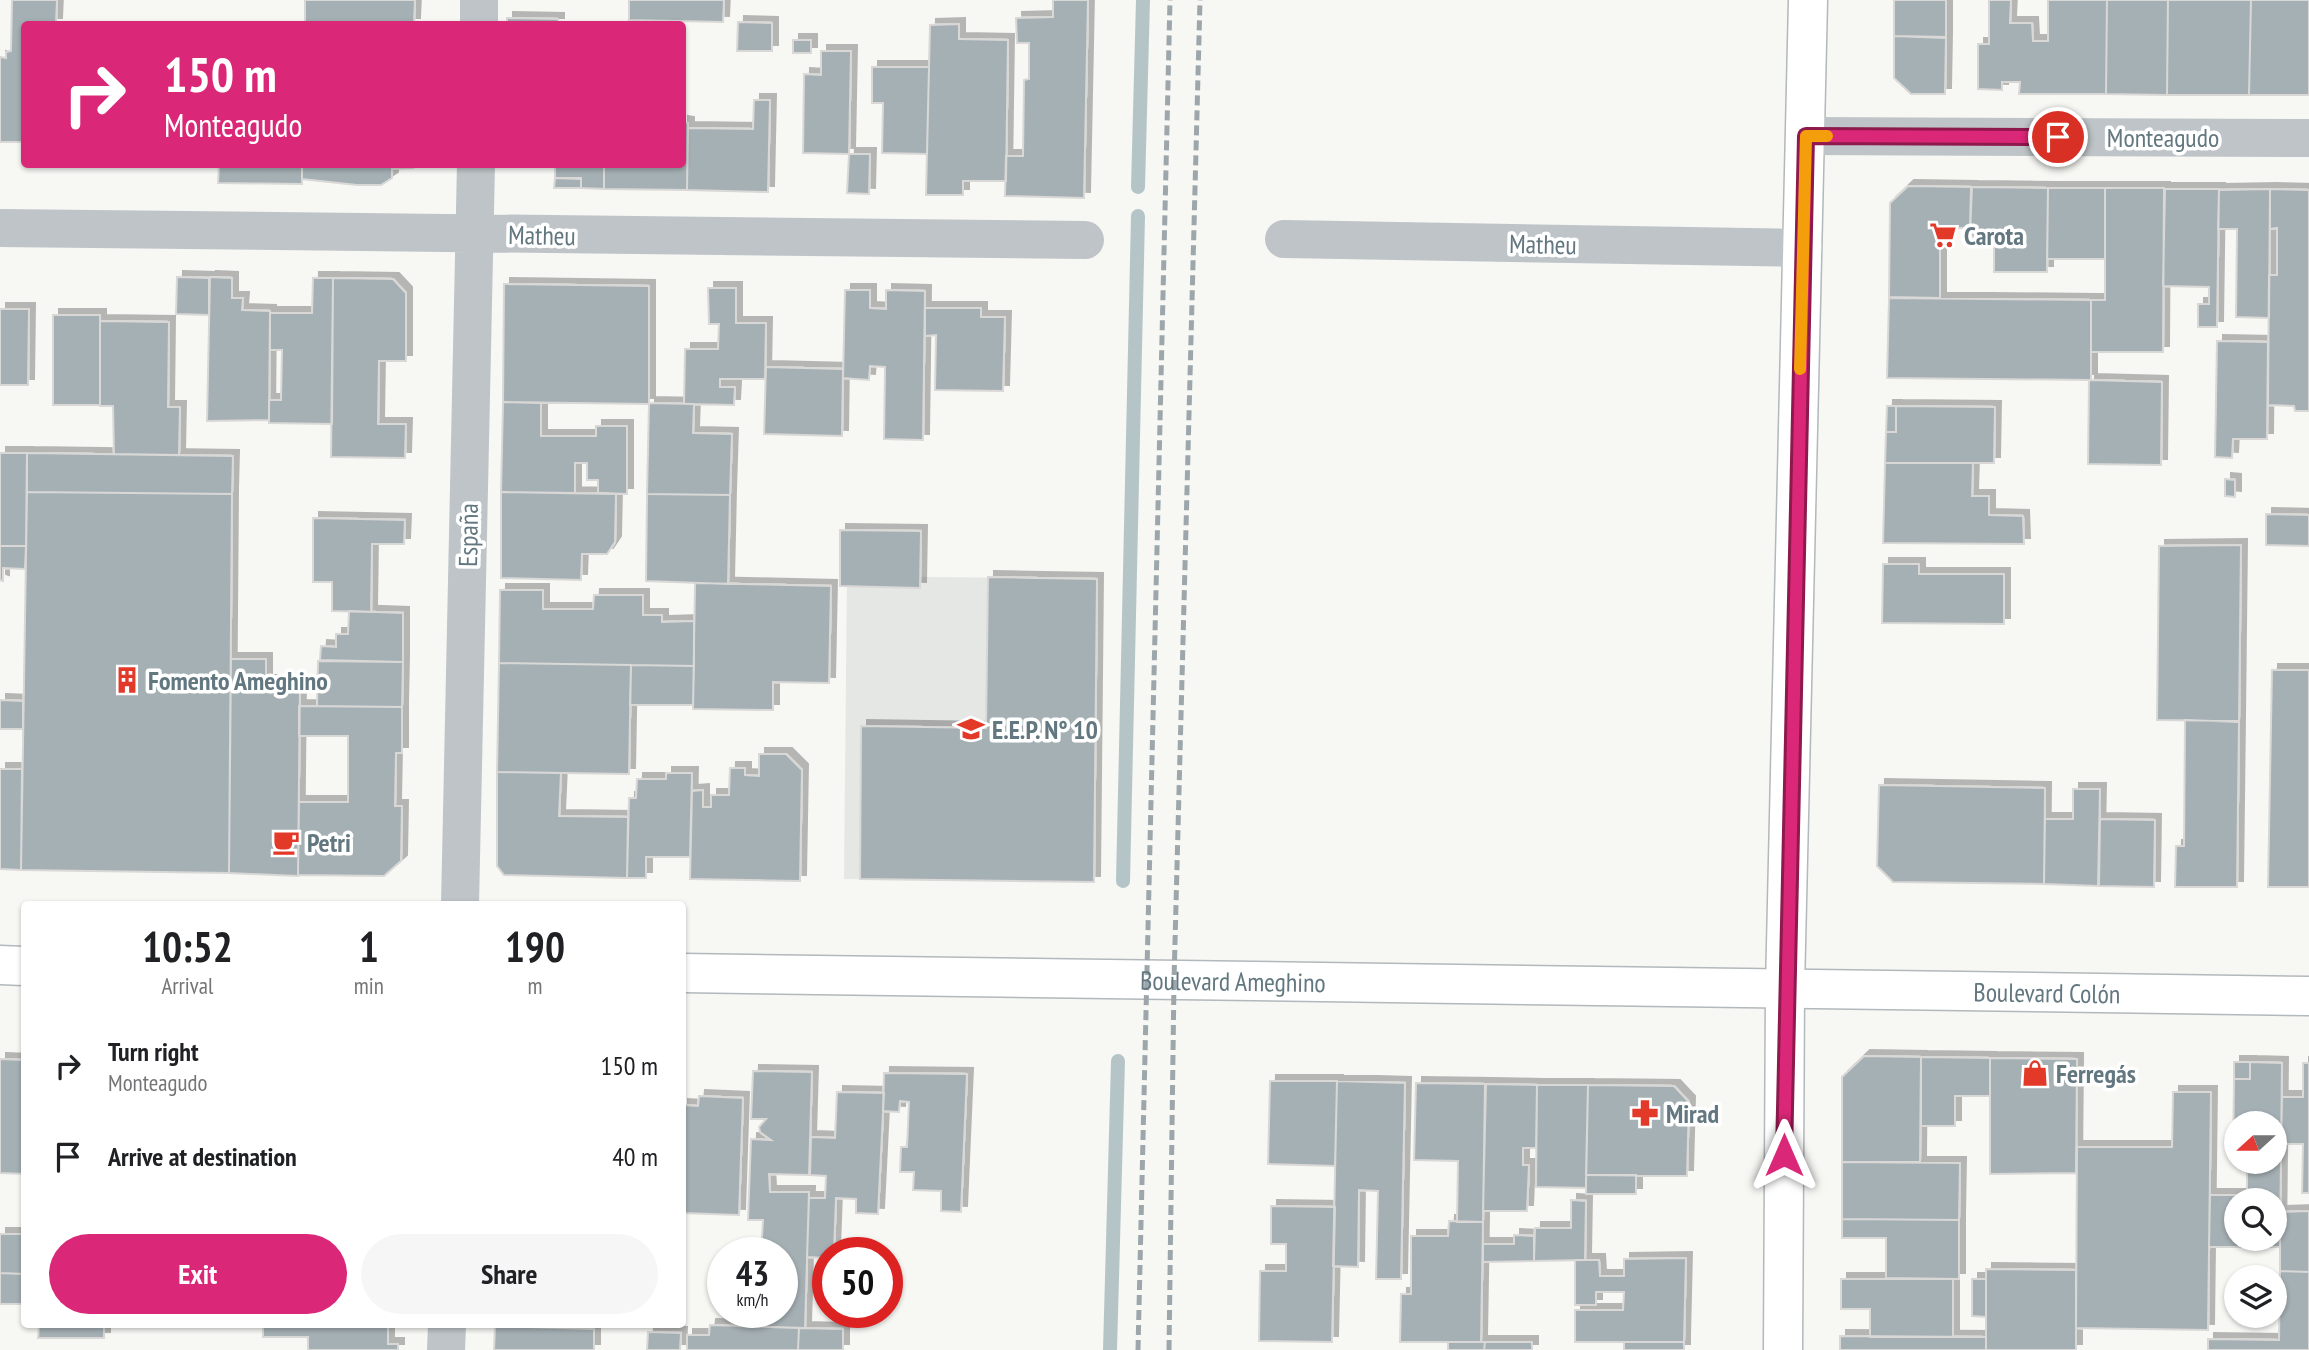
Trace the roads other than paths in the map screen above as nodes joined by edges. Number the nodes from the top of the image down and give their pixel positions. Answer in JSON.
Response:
{"nodes":[{"id":1,"x":479,"y":0,"type":"edge"},
{"id":2,"x":1808,"y":0,"type":"edge"},
{"id":3,"x":479,"y":21,"type":"edge"},
{"id":4,"x":1806,"y":136,"type":"junction"},
{"id":5,"x":2309,"y":138,"type":"edge"},
{"id":6,"x":476,"y":168,"type":"edge"},
{"id":7,"x":0,"y":228,"type":"edge"},
{"id":8,"x":475,"y":235,"type":"junction"},
{"id":9,"x":1284,"y":239,"type":"dead end"},
{"id":10,"x":1084,"y":240,"type":"dead end"},
{"id":11,"x":1803,"y":248,"type":"junction"},
{"id":12,"x":460,"y":901,"type":"edge"},
{"id":13,"x":0,"y":965,"type":"edge"},
{"id":14,"x":21,"y":966,"type":"edge"},
{"id":15,"x":686,"y":973,"type":"edge"},
{"id":16,"x":1785,"y":988,"type":"junction"},
{"id":17,"x":2309,"y":996,"type":"edge"},
{"id":18,"x":447,"y":1328,"type":"edge"},
{"id":19,"x":446,"y":1350,"type":"edge"},
{"id":20,"x":1783,"y":1350,"type":"edge"}],
"edges":[{"from":1,"to":3,"type":"street"},
{"from":2,"to":4,"type":"main road"},
{"from":4,"to":5,"type":"street","name":"Monteagudo"},
{"from":4,"to":11,"type":"main road"},
{"from":6,"to":8,"type":"street","name":"España"},
{"from":7,"to":8,"type":"street","name":"Matheu"},
{"from":8,"to":10,"type":"street","name":"Matheu"},
{"from":8,"to":12,"type":"street","name":"España"},
{"from":9,"to":11,"type":"street","name":"Matheu"},
{"from":11,"to":16,"type":"main road"},
{"from":13,"to":14,"type":"main road"},
{"from":15,"to":16,"type":"main road","name":"Boulevard Ameghino"},
{"from":16,"to":17,"type":"main road","name":"Boulevard Colón"},
{"from":16,"to":20,"type":"main road"},
{"from":18,"to":19,"type":"street"}]}
